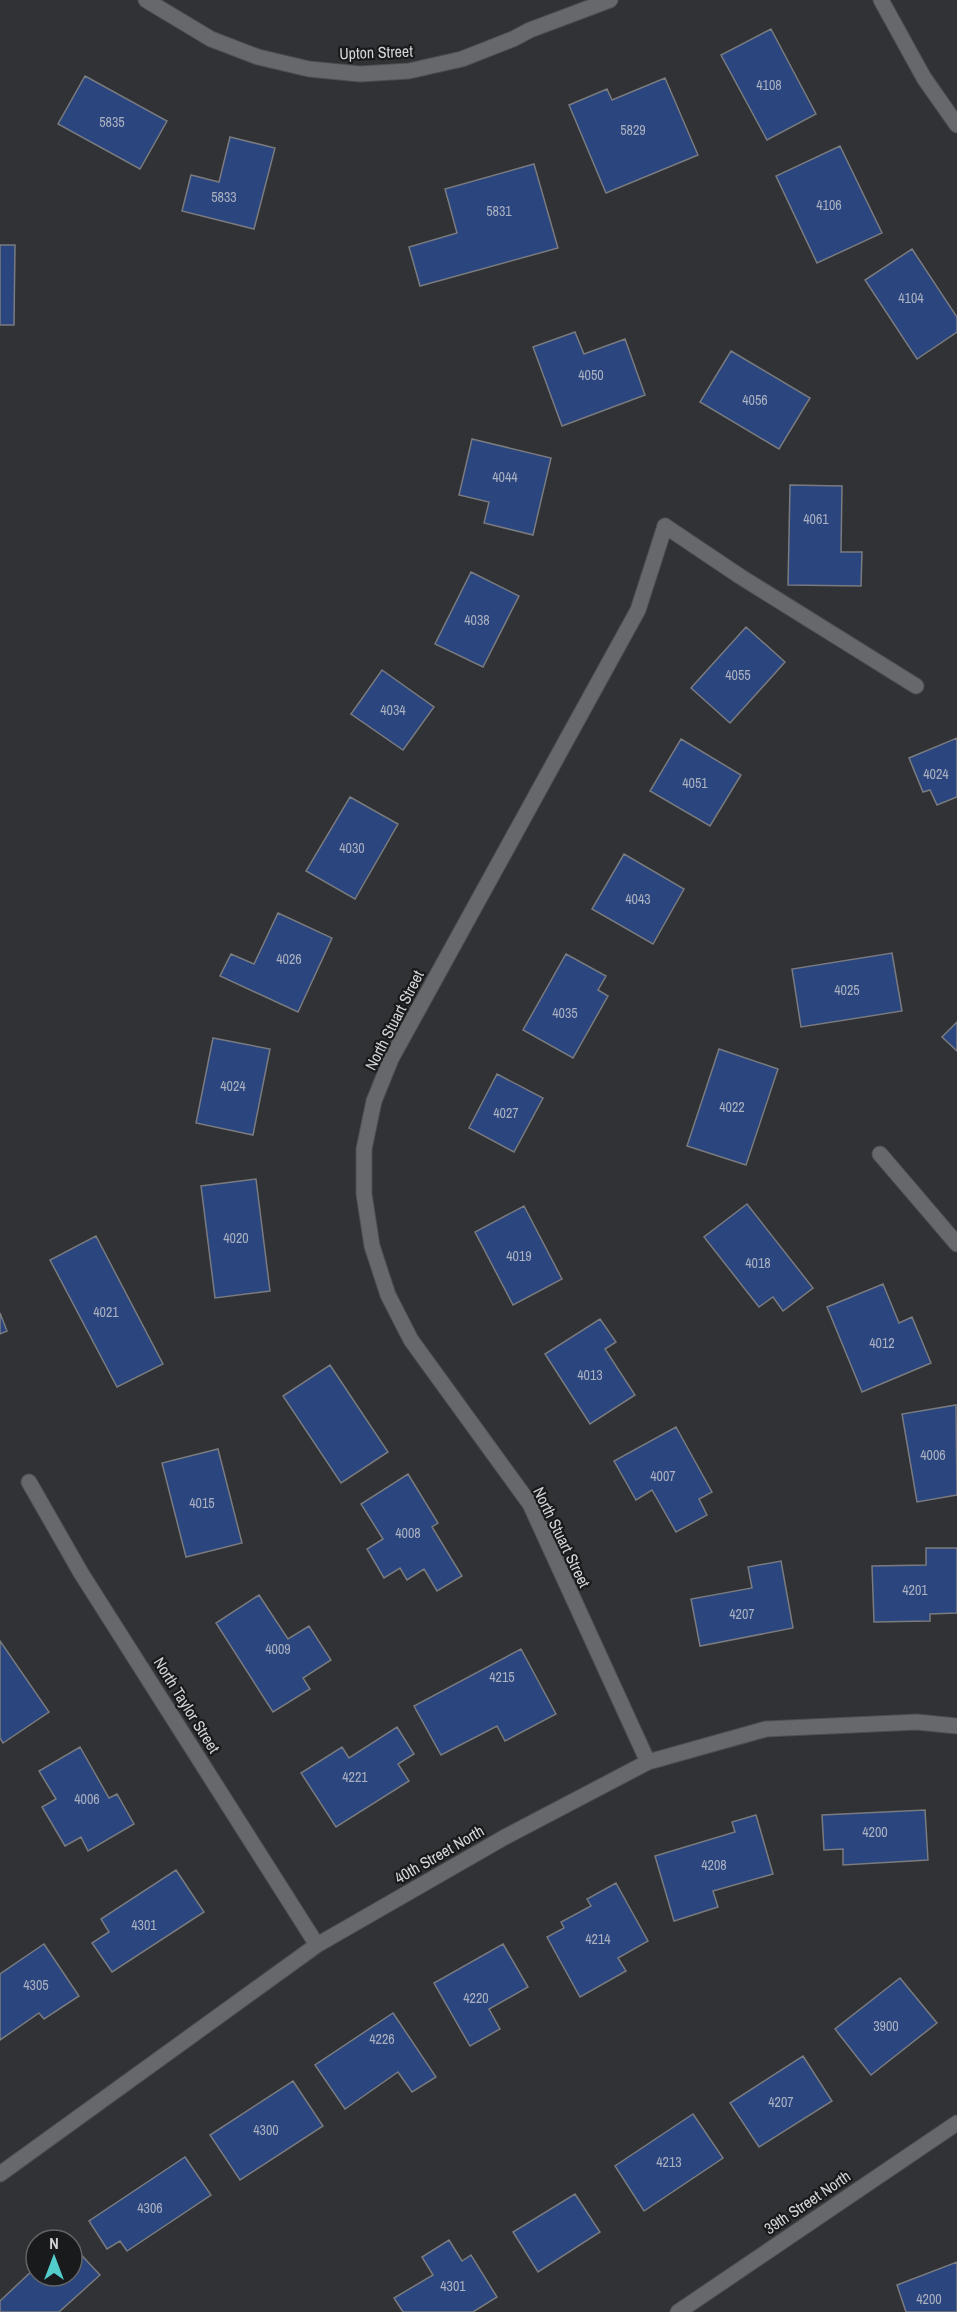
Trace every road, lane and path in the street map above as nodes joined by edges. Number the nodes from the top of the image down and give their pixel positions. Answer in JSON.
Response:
{"nodes":[{"id":1,"x":146,"y":0,"type":"edge"},
{"id":2,"x":610,"y":0,"type":"edge"},
{"id":3,"x":881,"y":0,"type":"edge"},
{"id":4,"x":957,"y":125,"type":"edge"},
{"id":5,"x":916,"y":686,"type":"dead end"},
{"id":6,"x":880,"y":1154,"type":"dead end"},
{"id":7,"x":957,"y":1244,"type":"edge"},
{"id":8,"x":29,"y":1482,"type":"dead end"},
{"id":9,"x":957,"y":1726,"type":"edge"},
{"id":10,"x":648,"y":1762,"type":"junction"},
{"id":11,"x":317,"y":1945,"type":"junction"},
{"id":12,"x":957,"y":2122,"type":"edge"},
{"id":13,"x":0,"y":2174,"type":"edge"},
{"id":14,"x":678,"y":2312,"type":"edge"}],
"edges":[{"from":1,"to":2,"type":"street","name":"Upton Street"},
{"from":3,"to":4,"type":"street"},
{"from":5,"to":10,"type":"street","name":"North Stuart Street"},
{"from":6,"to":7,"type":"street"},
{"from":8,"to":11,"type":"street","name":"North Taylor Street"},
{"from":9,"to":10,"type":"street","name":"40th Street North"},
{"from":10,"to":11,"type":"street","name":"40th Street North"},
{"from":11,"to":13,"type":"street","name":"40th Street North"},
{"from":12,"to":14,"type":"street","name":"39th Street North"}]}
